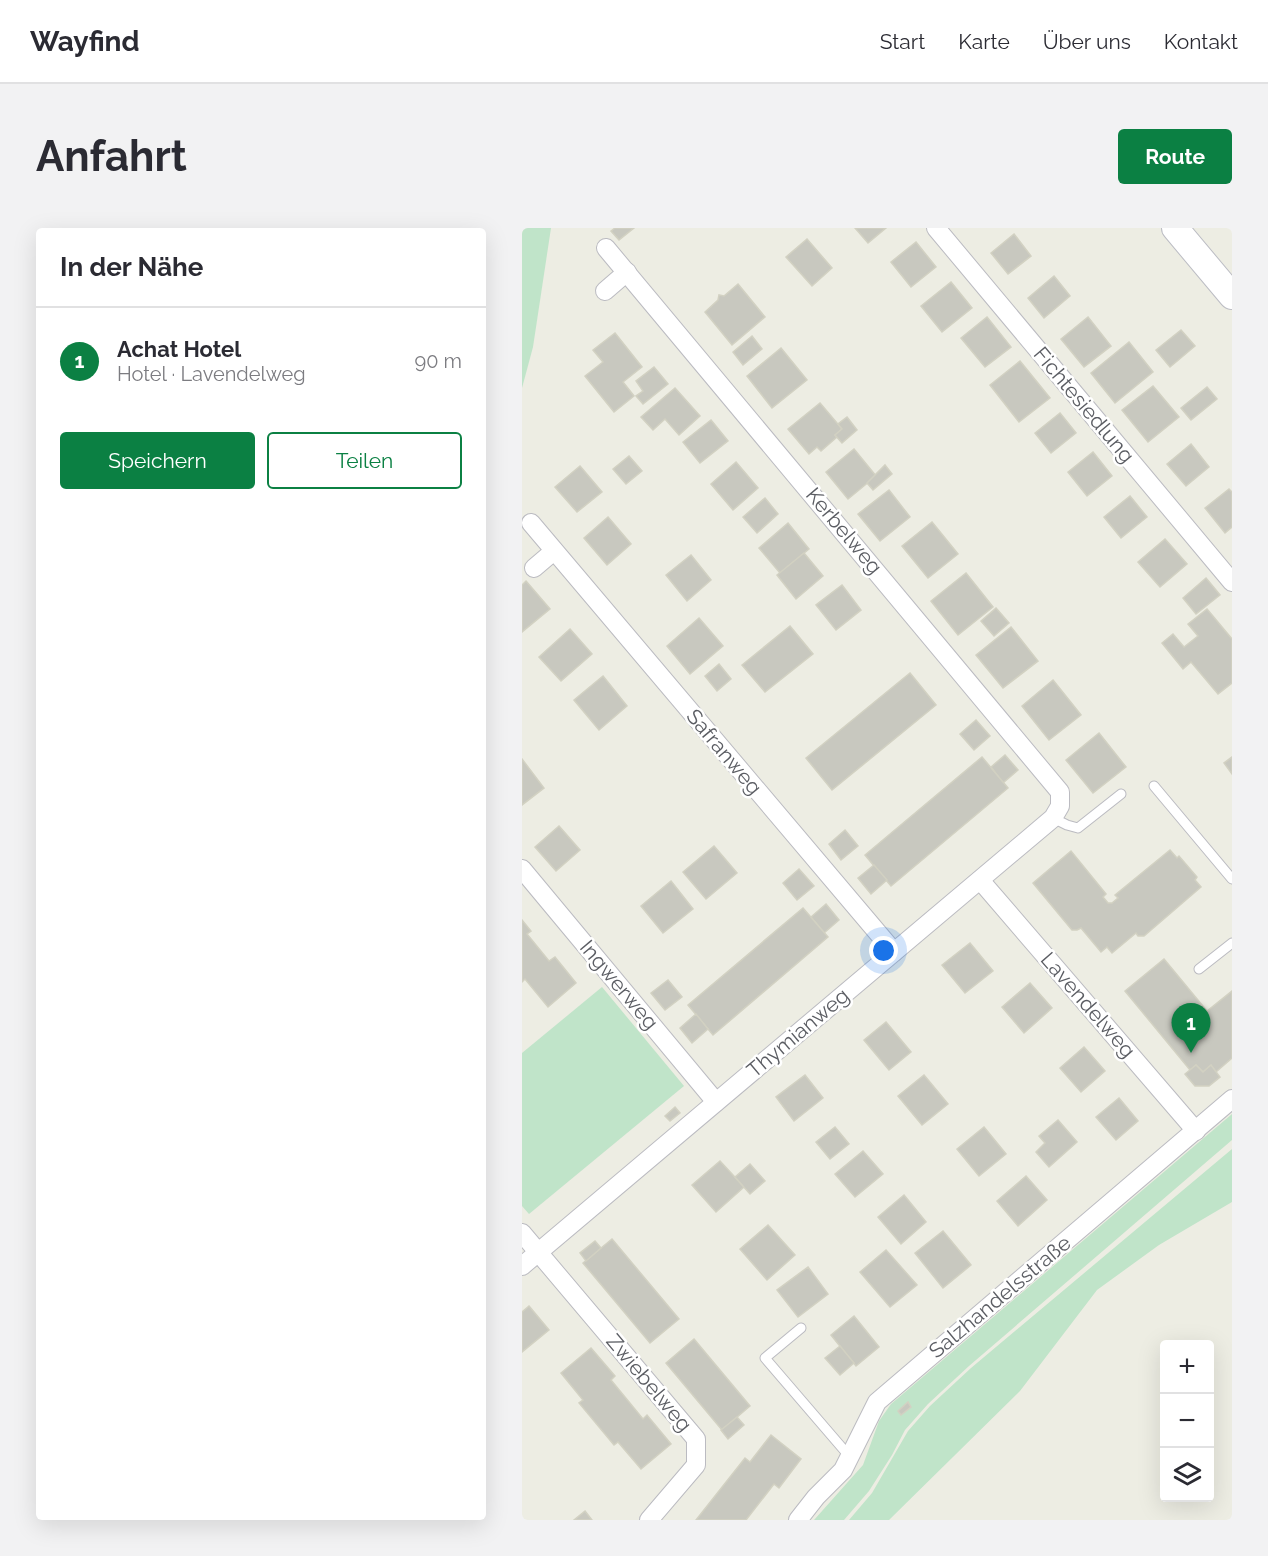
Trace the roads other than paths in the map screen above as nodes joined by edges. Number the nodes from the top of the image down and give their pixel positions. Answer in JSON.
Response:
{"nodes":[{"id":1,"x":936,"y":228,"type":"edge"},
{"id":2,"x":1175,"y":228,"type":"edge"},
{"id":3,"x":606,"y":248,"type":"dead end"},
{"id":4,"x":627,"y":272,"type":"junction"},
{"id":5,"x":605,"y":291,"type":"dead end"},
{"id":6,"x":1232,"y":296,"type":"edge"},
{"id":7,"x":531,"y":524,"type":"dead end"},
{"id":8,"x":554,"y":551,"type":"junction"},
{"id":9,"x":534,"y":568,"type":"dead end"},
{"id":10,"x":1232,"y":582,"type":"edge"},
{"id":11,"x":1154,"y":786,"type":"dead end"},
{"id":12,"x":1121,"y":794,"type":"dead end"},
{"id":13,"x":1053,"y":818,"type":"junction"},
{"id":14,"x":522,"y":869,"type":"edge"},
{"id":15,"x":1232,"y":879,"type":"edge"},
{"id":16,"x":980,"y":880,"type":"junction"},
{"id":17,"x":1232,"y":943,"type":"edge"},
{"id":18,"x":894,"y":952,"type":"junction"},
{"id":19,"x":1199,"y":969,"type":"dead end"},
{"id":20,"x":1232,"y":1099,"type":"edge"},
{"id":21,"x":716,"y":1102,"type":"junction"},
{"id":22,"x":1196,"y":1131,"type":"junction"},
{"id":23,"x":522,"y":1233,"type":"edge"},
{"id":24,"x":538,"y":1252,"type":"junction"},
{"id":25,"x":522,"y":1266,"type":"edge"},
{"id":26,"x":801,"y":1328,"type":"dead end"},
{"id":27,"x":850,"y":1457,"type":"junction"},
{"id":28,"x":649,"y":1520,"type":"edge"},
{"id":29,"x":798,"y":1520,"type":"edge"}],
"edges":[{"from":1,"to":10,"type":"street","name":"Fichtesiedlung"},
{"from":2,"to":6,"type":"street"},
{"from":3,"to":4,"type":"street","name":"Kerbelweg"},
{"from":4,"to":5,"type":"street"},
{"from":4,"to":13,"type":"street","name":"Kerbelweg"},
{"from":7,"to":8,"type":"street","name":"Safranweg"},
{"from":8,"to":9,"type":"street"},
{"from":8,"to":18,"type":"street","name":"Safranweg"},
{"from":11,"to":15,"type":"lane"},
{"from":12,"to":13,"type":"lane"},
{"from":13,"to":16,"type":"street","name":"Thymianweg"},
{"from":14,"to":21,"type":"street","name":"Ingwerweg"},
{"from":16,"to":18,"type":"street","name":"Thymianweg"},
{"from":16,"to":22,"type":"street","name":"Lavendelweg"},
{"from":17,"to":19,"type":"lane"},
{"from":18,"to":21,"type":"street","name":"Thymianweg"},
{"from":20,"to":22,"type":"street","name":"Salzhandelsstraße"},
{"from":21,"to":24,"type":"street","name":"Thymianweg"},
{"from":22,"to":27,"type":"street","name":"Salzhandelsstraße"},
{"from":23,"to":24,"type":"street","name":"Zwiebelweg"},
{"from":24,"to":25,"type":"street","name":"Thymianweg"},
{"from":24,"to":28,"type":"street","name":"Zwiebelweg"},
{"from":26,"to":27,"type":"lane"},
{"from":27,"to":29,"type":"street","name":"Salzhandelsstraße"}]}
